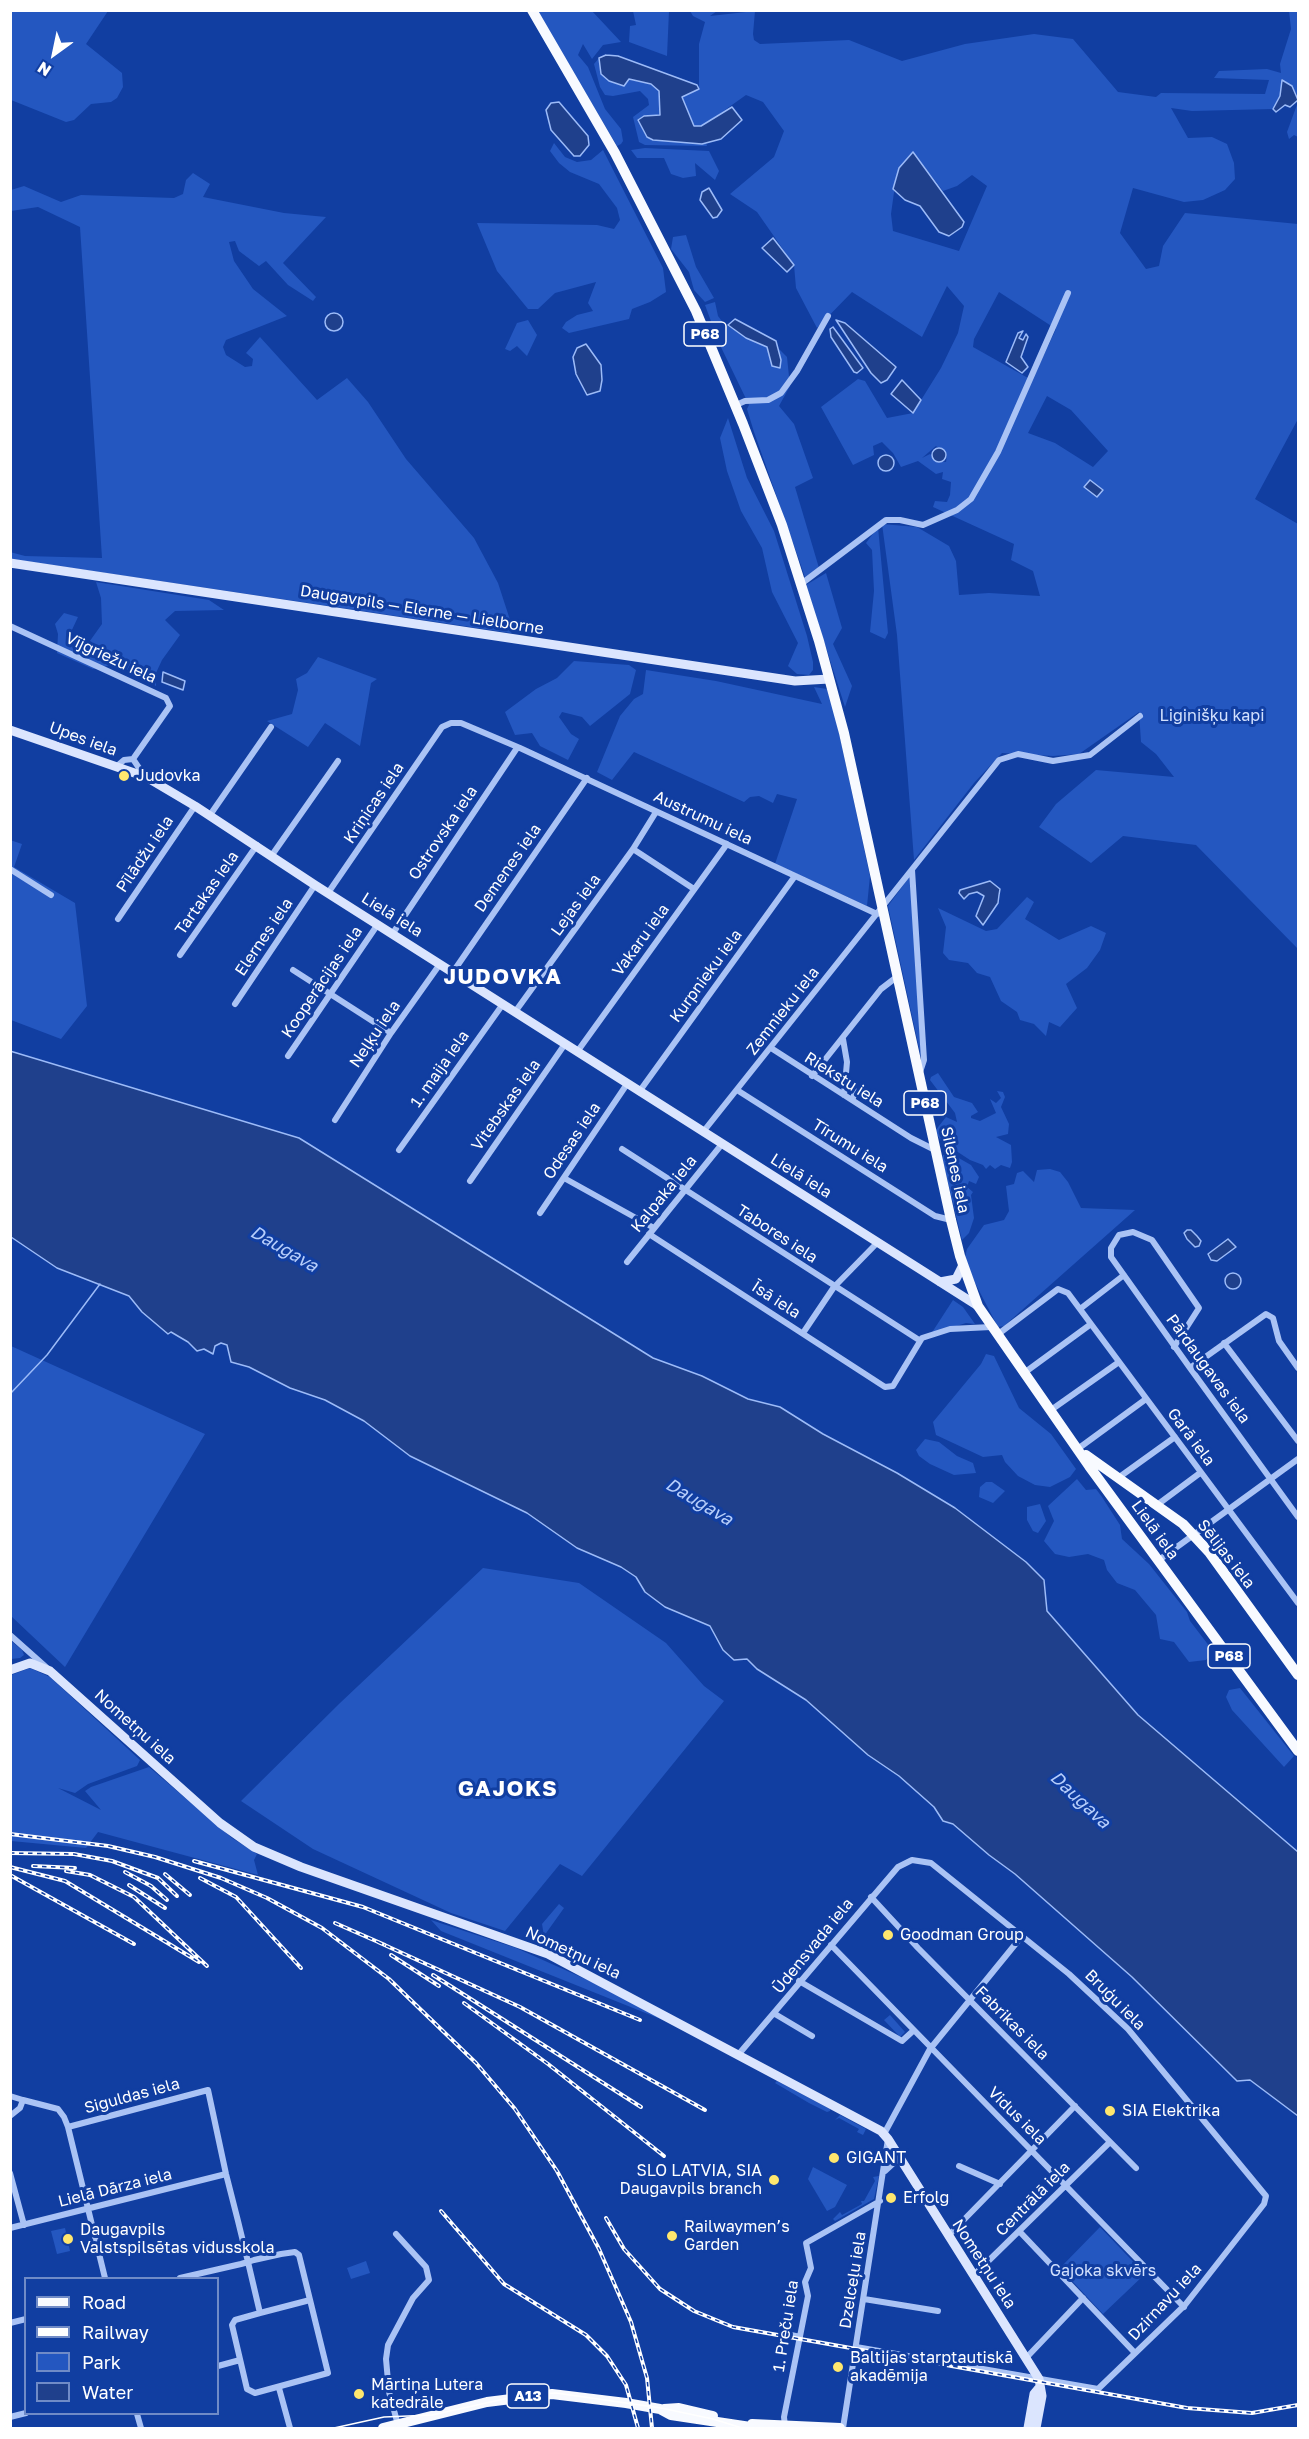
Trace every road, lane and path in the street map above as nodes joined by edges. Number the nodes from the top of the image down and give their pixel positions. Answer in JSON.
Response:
{"nodes":[{"id":1,"x":532,"y":10,"type":"edge"},
{"id":2,"x":1068,"y":293,"type":"dead end"},
{"id":3,"x":828,"y":316,"type":"dead end"},
{"id":4,"x":736,"y":405,"type":"junction"},
{"id":5,"x":10,"y":563,"type":"edge"},
{"id":6,"x":801,"y":584,"type":"junction"},
{"id":7,"x":10,"y":626,"type":"edge"},
{"id":8,"x":830,"y":679,"type":"junction"},
{"id":9,"x":1140,"y":716,"type":"dead end"},
{"id":10,"x":271,"y":727,"type":"dead end"},
{"id":11,"x":442,"y":727,"type":"joint"},
{"id":12,"x":10,"y":730,"type":"edge"},
{"id":13,"x":517,"y":748,"type":"junction"},
{"id":14,"x":133,"y":759,"type":"junction"},
{"id":15,"x":338,"y":761,"type":"dead end"},
{"id":16,"x":116,"y":767,"type":"junction"},
{"id":17,"x":146,"y":777,"type":"junction"},
{"id":18,"x":586,"y":778,"type":"junction"},
{"id":19,"x":195,"y":806,"type":"junction"},
{"id":20,"x":656,"y":812,"type":"junction"},
{"id":21,"x":210,"y":815,"type":"junction"},
{"id":22,"x":727,"y":844,"type":"junction"},
{"id":23,"x":256,"y":845,"type":"junction"},
{"id":24,"x":633,"y":849,"type":"junction"},
{"id":25,"x":272,"y":855,"type":"junction"},
{"id":26,"x":10,"y":869,"type":"edge"},
{"id":27,"x":912,"y":870,"type":"junction"},
{"id":28,"x":795,"y":876,"type":"junction"},
{"id":29,"x":315,"y":885,"type":"junction"},
{"id":30,"x":694,"y":889,"type":"junction"},
{"id":31,"x":328,"y":893,"type":"junction"},
{"id":32,"x":51,"y":895,"type":"dead end"},
{"id":33,"x":880,"y":906,"type":"junction"},
{"id":34,"x":118,"y":918,"type":"dead end"},
{"id":35,"x":378,"y":924,"type":"junction"},
{"id":36,"x":393,"y":933,"type":"junction"},
{"id":37,"x":180,"y":955,"type":"dead end"},
{"id":38,"x":440,"y":964,"type":"junction"},
{"id":39,"x":293,"y":970,"type":"dead end"},
{"id":40,"x":453,"y":972,"type":"junction"},
{"id":41,"x":899,"y":976,"type":"junction"},
{"id":42,"x":330,"y":995,"type":"junction"},
{"id":43,"x":235,"y":1004,"type":"dead end"},
{"id":44,"x":503,"y":1004,"type":"junction"},
{"id":45,"x":515,"y":1012,"type":"junction"},
{"id":46,"x":391,"y":1033,"type":"junction"},
{"id":47,"x":843,"y":1039,"type":"junction"},
{"id":48,"x":565,"y":1044,"type":"junction"},
{"id":49,"x":771,"y":1048,"type":"junction"},
{"id":50,"x":578,"y":1052,"type":"junction"},
{"id":51,"x":288,"y":1056,"type":"dead end"},
{"id":52,"x":919,"y":1074,"type":"junction"},
{"id":53,"x":812,"y":1076,"type":"junction"},
{"id":54,"x":846,"y":1083,"type":"junction"},
{"id":55,"x":627,"y":1084,"type":"junction"},
{"id":56,"x":737,"y":1090,"type":"junction"},
{"id":57,"x":639,"y":1092,"type":"junction"},
{"id":58,"x":843,"y":1095,"type":"junction"},
{"id":59,"x":852,"y":1101,"type":"junction"},
{"id":60,"x":335,"y":1120,"type":"dead end"},
{"id":61,"x":703,"y":1132,"type":"junction"},
{"id":62,"x":722,"y":1144,"type":"junction"},
{"id":63,"x":622,"y":1149,"type":"dead end"},
{"id":64,"x":399,"y":1150,"type":"dead end"},
{"id":65,"x":935,"y":1150,"type":"junction"},
{"id":66,"x":564,"y":1178,"type":"junction"},
{"id":67,"x":470,"y":1181,"type":"dead end"},
{"id":68,"x":684,"y":1190,"type":"junction"},
{"id":69,"x":540,"y":1213,"type":"dead end"},
{"id":70,"x":951,"y":1220,"type":"junction"},
{"id":71,"x":651,"y":1231,"type":"junction"},
{"id":72,"x":877,"y":1242,"type":"junction"},
{"id":73,"x":627,"y":1262,"type":"dead end"},
{"id":74,"x":963,"y":1265,"type":"junction"},
{"id":75,"x":1124,"y":1275,"type":"junction"},
{"id":76,"x":940,"y":1282,"type":"junction"},
{"id":77,"x":834,"y":1287,"type":"junction"},
{"id":78,"x":978,"y":1306,"type":"junction"},
{"id":79,"x":1080,"y":1309,"type":"junction"},
{"id":80,"x":1091,"y":1324,"type":"junction"},
{"id":81,"x":994,"y":1331,"type":"junction"},
{"id":82,"x":803,"y":1333,"type":"junction"},
{"id":83,"x":919,"y":1340,"type":"junction"},
{"id":84,"x":1224,"y":1343,"type":"junction"},
{"id":85,"x":1174,"y":1347,"type":"junction"},
{"id":86,"x":1119,"y":1362,"type":"junction"},
{"id":87,"x":1190,"y":1368,"type":"junction"},
{"id":88,"x":1299,"y":1368,"type":"edge"},
{"id":89,"x":1024,"y":1373,"type":"junction"},
{"id":90,"x":1146,"y":1399,"type":"junction"},
{"id":91,"x":1051,"y":1410,"type":"junction"},
{"id":92,"x":1175,"y":1437,"type":"junction"},
{"id":93,"x":1299,"y":1441,"type":"edge"},
{"id":94,"x":1080,"y":1450,"type":"junction"},
{"id":95,"x":1299,"y":1459,"type":"edge"},
{"id":96,"x":1200,"y":1473,"type":"junction"},
{"id":97,"x":1118,"y":1478,"type":"junction"},
{"id":98,"x":1271,"y":1478,"type":"junction"},
{"id":99,"x":1157,"y":1504,"type":"junction"},
{"id":100,"x":1231,"y":1509,"type":"junction"},
{"id":101,"x":1299,"y":1517,"type":"edge"},
{"id":102,"x":1194,"y":1536,"type":"junction"},
{"id":103,"x":1159,"y":1560,"type":"junction"},
{"id":104,"x":1299,"y":1603,"type":"edge"},
{"id":105,"x":10,"y":1635,"type":"edge"},
{"id":106,"x":10,"y":1670,"type":"edge"},
{"id":107,"x":50,"y":1671,"type":"junction"},
{"id":108,"x":1299,"y":1675,"type":"edge"},
{"id":109,"x":1299,"y":1751,"type":"edge"},
{"id":110,"x":912,"y":1860,"type":"joint"},
{"id":111,"x":871,"y":1897,"type":"junction"},
{"id":112,"x":1023,"y":1936,"type":"junction"},
{"id":113,"x":831,"y":1945,"type":"junction"},
{"id":114,"x":800,"y":1981,"type":"junction"},
{"id":115,"x":970,"y":2000,"type":"junction"},
{"id":116,"x":775,"y":2014,"type":"junction"},
{"id":117,"x":913,"y":2031,"type":"junction"},
{"id":118,"x":812,"y":2036,"type":"dead end"},
{"id":119,"x":930,"y":2049,"type":"junction"},
{"id":120,"x":738,"y":2055,"type":"junction"},
{"id":121,"x":10,"y":2096,"type":"edge"},
{"id":122,"x":23,"y":2100,"type":"junction"},
{"id":123,"x":1076,"y":2106,"type":"junction"},
{"id":124,"x":10,"y":2116,"type":"edge"},
{"id":125,"x":68,"y":2127,"type":"junction"},
{"id":126,"x":886,"y":2137,"type":"junction"},
{"id":127,"x":1110,"y":2142,"type":"junction"},
{"id":128,"x":1032,"y":2151,"type":"junction"},
{"id":129,"x":899,"y":2158,"type":"junction"},
{"id":130,"x":959,"y":2166,"type":"dead end"},
{"id":131,"x":1136,"y":2168,"type":"dead end"},
{"id":132,"x":885,"y":2171,"type":"junction"},
{"id":133,"x":10,"y":2173,"type":"edge"},
{"id":134,"x":226,"y":2174,"type":"junction"},
{"id":135,"x":1000,"y":2184,"type":"junction"},
{"id":136,"x":1066,"y":2185,"type":"junction"},
{"id":137,"x":1267,"y":2198,"type":"joint"},
{"id":138,"x":880,"y":2200,"type":"junction"},
{"id":139,"x":87,"y":2208,"type":"junction"},
{"id":140,"x":24,"y":2225,"type":"junction"},
{"id":141,"x":10,"y":2228,"type":"edge"},
{"id":142,"x":1020,"y":2232,"type":"junction"},
{"id":143,"x":396,"y":2234,"type":"dead end"},
{"id":144,"x":948,"y":2236,"type":"junction"},
{"id":145,"x":248,"y":2262,"type":"junction"},
{"id":146,"x":974,"y":2276,"type":"junction"},
{"id":147,"x":105,"y":2277,"type":"edge"},
{"id":148,"x":184,"y":2277,"type":"edge"},
{"id":149,"x":1083,"y":2298,"type":"junction"},
{"id":150,"x":864,"y":2299,"type":"junction"},
{"id":151,"x":310,"y":2300,"type":"junction"},
{"id":152,"x":1184,"y":2307,"type":"junction"},
{"id":153,"x":938,"y":2311,"type":"dead end"},
{"id":154,"x":260,"y":2313,"type":"junction"},
{"id":155,"x":782,"y":2333,"type":"dead end"},
{"id":156,"x":800,"y":2337,"type":"junction"},
{"id":157,"x":856,"y":2347,"type":"junction"},
{"id":158,"x":1135,"y":2353,"type":"junction"},
{"id":159,"x":1027,"y":2357,"type":"junction"},
{"id":160,"x":240,"y":2360,"type":"junction"},
{"id":161,"x":219,"y":2366,"type":"edge"},
{"id":162,"x":1039,"y":2384,"type":"junction"},
{"id":163,"x":279,"y":2388,"type":"junction"},
{"id":164,"x":660,"y":2409,"type":"junction"},
{"id":165,"x":398,"y":2425,"type":"junction"},
{"id":166,"x":415,"y":2425,"type":"edge"},
{"id":167,"x":785,"y":2426,"type":"junction"},
{"id":168,"x":290,"y":2428,"type":"edge"},
{"id":169,"x":383,"y":2428,"type":"edge"},
{"id":170,"x":757,"y":2428,"type":"edge"},
{"id":171,"x":842,"y":2428,"type":"edge"},
{"id":172,"x":1028,"y":2428,"type":"edge"},
{"id":173,"x":1036,"y":2428,"type":"edge"}],
"edges":[{"from":1,"to":4,"type":"main road","number":"P68"},
{"from":2,"to":6,"type":"street"},
{"from":3,"to":4,"type":"street"},
{"from":4,"to":6,"type":"main road","number":"P68"},
{"from":5,"to":8,"type":"street","name":"Daugavpils — Elerne — Lielborne"},
{"from":6,"to":8,"type":"main road","number":"P68"},
{"from":7,"to":14,"type":"street","name":"Vījgriežu iela"},
{"from":8,"to":33,"type":"main road","number":"P68"},
{"from":9,"to":27,"type":"street","name":"Zemnieku iela"},
{"from":10,"to":21,"type":"street"},
{"from":11,"to":13,"type":"street","name":"Austrumu iela"},
{"from":11,"to":31,"type":"street","name":"Kriņicas iela"},
{"from":12,"to":16,"type":"street","name":"Upes iela"},
{"from":13,"to":18,"type":"street","name":"Austrumu iela"},
{"from":13,"to":36,"type":"street","name":"Ostrovska iela"},
{"from":14,"to":16,"type":"street"},
{"from":14,"to":17,"type":"street"},
{"from":15,"to":25,"type":"street"},
{"from":16,"to":17,"type":"street","name":"Upes iela"},
{"from":17,"to":19,"type":"street","name":"Lielā iela"},
{"from":18,"to":20,"type":"street","name":"Austrumu iela"},
{"from":18,"to":40,"type":"street","name":"Demenes iela"},
{"from":19,"to":21,"type":"street","name":"Lielā iela"},
{"from":19,"to":34,"type":"street","name":"Pīlādžu iela"},
{"from":20,"to":22,"type":"street","name":"Austrumu iela"},
{"from":20,"to":24,"type":"street","name":"Lejas iela"},
{"from":21,"to":23,"type":"street","name":"Lielā iela"},
{"from":22,"to":28,"type":"street","name":"Austrumu iela"},
{"from":22,"to":30,"type":"street","name":"Vakaru iela"},
{"from":23,"to":25,"type":"street","name":"Lielā iela"},
{"from":23,"to":37,"type":"street","name":"Tartakas iela"},
{"from":24,"to":30,"type":"street"},
{"from":24,"to":45,"type":"street","name":"Lejas iela"},
{"from":25,"to":29,"type":"street","name":"Lielā iela"},
{"from":26,"to":32,"type":"street"},
{"from":27,"to":33,"type":"street","name":"Zemnieku iela"},
{"from":27,"to":52,"type":"street"},
{"from":28,"to":33,"type":"street","name":"Austrumu iela"},
{"from":28,"to":57,"type":"street","name":"Kurpnieku iela"},
{"from":29,"to":31,"type":"street","name":"Lielā iela"},
{"from":29,"to":43,"type":"street","name":"Elernes iela"},
{"from":30,"to":50,"type":"street","name":"Vakaru iela"},
{"from":31,"to":35,"type":"street","name":"Lielā iela"},
{"from":33,"to":41,"type":"main road","name":"Silenes iela","number":"P68"},
{"from":33,"to":49,"type":"street","name":"Zemnieku iela"},
{"from":35,"to":36,"type":"street","name":"Lielā iela"},
{"from":35,"to":42,"type":"street","name":"Kooperācijas iela"},
{"from":36,"to":38,"type":"street","name":"Lielā iela"},
{"from":38,"to":40,"type":"street","name":"Lielā iela"},
{"from":38,"to":46,"type":"street","name":"Neļķu iela"},
{"from":39,"to":42,"type":"street"},
{"from":40,"to":44,"type":"street","name":"Lielā iela"},
{"from":41,"to":47,"type":"street"},
{"from":41,"to":52,"type":"main road","name":"Silenes iela","number":"P68"},
{"from":42,"to":46,"type":"street"},
{"from":42,"to":51,"type":"street","name":"Kooperācijas iela"},
{"from":44,"to":45,"type":"street","name":"Lielā iela"},
{"from":44,"to":64,"type":"street","name":"1. maija iela"},
{"from":45,"to":48,"type":"street","name":"Lielā iela"},
{"from":46,"to":60,"type":"street","name":"Neļķu iela"},
{"from":47,"to":53,"type":"street"},
{"from":47,"to":54,"type":"street"},
{"from":48,"to":50,"type":"street","name":"Lielā iela"},
{"from":48,"to":67,"type":"street","name":"Vitebskas iela"},
{"from":49,"to":53,"type":"street","name":"Riekstu iela"},
{"from":49,"to":56,"type":"street","name":"Zemnieku iela"},
{"from":50,"to":55,"type":"street","name":"Lielā iela"},
{"from":52,"to":65,"type":"main road","name":"Silenes iela","number":"P68"},
{"from":53,"to":58,"type":"street","name":"Riekstu iela"},
{"from":54,"to":58,"type":"street"},
{"from":54,"to":59,"type":"street"},
{"from":55,"to":57,"type":"street","name":"Lielā iela"},
{"from":55,"to":66,"type":"street","name":"Odesas iela"},
{"from":56,"to":61,"type":"street","name":"Zemnieku iela"},
{"from":56,"to":70,"type":"street","name":"Tīrumu iela"},
{"from":57,"to":61,"type":"street","name":"Lielā iela"},
{"from":58,"to":59,"type":"street","name":"Riekstu iela"},
{"from":59,"to":65,"type":"street","name":"Riekstu iela"},
{"from":61,"to":62,"type":"street","name":"Lielā iela"},
{"from":62,"to":68,"type":"street","name":"Kalpaka iela"},
{"from":62,"to":72,"type":"street","name":"Lielā iela"},
{"from":63,"to":68,"type":"street","name":"Tabores iela"},
{"from":65,"to":70,"type":"main road","name":"Silenes iela","number":"P68"},
{"from":66,"to":69,"type":"street","name":"Odesas iela"},
{"from":66,"to":71,"type":"street","name":"Īsā iela"},
{"from":68,"to":71,"type":"street","name":"Kalpaka iela"},
{"from":68,"to":77,"type":"street","name":"Tabores iela"},
{"from":70,"to":74,"type":"main road","name":"Silenes iela","number":"P68"},
{"from":71,"to":73,"type":"street","name":"Kalpaka iela"},
{"from":71,"to":82,"type":"street","name":"Īsā iela"},
{"from":72,"to":76,"type":"street","name":"Lielā iela"},
{"from":72,"to":77,"type":"street"},
{"from":74,"to":76,"type":"street"},
{"from":74,"to":78,"type":"main road","name":"Silenes iela","number":"P68"},
{"from":75,"to":79,"type":"street"},
{"from":75,"to":85,"type":"street","name":"Pārdaugavas iela"},
{"from":75,"to":85,"type":"street","name":"Pārdaugavas iela"},
{"from":76,"to":78,"type":"street","name":"Lielā iela"},
{"from":77,"to":82,"type":"street"},
{"from":77,"to":83,"type":"street","name":"Tabores iela"},
{"from":78,"to":81,"type":"main road","name":"Lielā iela","number":"P68"},
{"from":79,"to":80,"type":"street","name":"Garā iela"},
{"from":79,"to":81,"type":"street","name":"Garā iela"},
{"from":80,"to":86,"type":"street","name":"Garā iela"},
{"from":80,"to":89,"type":"street"},
{"from":81,"to":83,"type":"street"},
{"from":81,"to":89,"type":"main road","name":"Lielā iela","number":"P68"},
{"from":82,"to":83,"type":"street","name":"Īsā iela"},
{"from":84,"to":87,"type":"street"},
{"from":84,"to":88,"type":"street"},
{"from":84,"to":93,"type":"street"},
{"from":85,"to":87,"type":"street","name":"Pārdaugavas iela"},
{"from":86,"to":90,"type":"street","name":"Garā iela"},
{"from":86,"to":91,"type":"street"},
{"from":87,"to":98,"type":"street","name":"Pārdaugavas iela"},
{"from":89,"to":91,"type":"main road","name":"Lielā iela","number":"P68"},
{"from":90,"to":92,"type":"street","name":"Garā iela"},
{"from":90,"to":94,"type":"street"},
{"from":91,"to":94,"type":"main road","name":"Lielā iela","number":"P68"},
{"from":92,"to":96,"type":"street","name":"Garā iela"},
{"from":92,"to":97,"type":"street"},
{"from":94,"to":97,"type":"main road","name":"Sēlijas iela","number":"P68"},
{"from":94,"to":103,"type":"main road","name":"Lielā iela","number":"P68"},
{"from":95,"to":98,"type":"street"},
{"from":96,"to":99,"type":"street"},
{"from":96,"to":100,"type":"street","name":"Garā iela"},
{"from":97,"to":99,"type":"main road","name":"Sēlijas iela","number":"P68"},
{"from":98,"to":100,"type":"street"},
{"from":98,"to":101,"type":"street","name":"Pārdaugavas iela"},
{"from":99,"to":102,"type":"main road","name":"Sēlijas iela","number":"P68"},
{"from":100,"to":102,"type":"street"},
{"from":100,"to":104,"type":"street","name":"Garā iela"},
{"from":102,"to":103,"type":"street"},
{"from":102,"to":108,"type":"main road","name":"Sēlijas iela","number":"P68"},
{"from":103,"to":109,"type":"main road","name":"Lielā iela","number":"P68"},
{"from":105,"to":107,"type":"street","name":"Nometņu iela"},
{"from":106,"to":107,"type":"street"},
{"from":107,"to":120,"type":"street","name":"Nometņu iela"},
{"from":110,"to":111,"type":"street","name":"Ūdensvada iela"},
{"from":110,"to":112,"type":"street","name":"Bruģu iela"},
{"from":111,"to":113,"type":"street","name":"Ūdensvada iela"},
{"from":111,"to":115,"type":"street","name":"Fabrikas iela"},
{"from":112,"to":115,"type":"street"},
{"from":112,"to":137,"type":"street","name":"Bruģu iela"},
{"from":113,"to":114,"type":"street","name":"Ūdensvada iela"},
{"from":113,"to":117,"type":"street","name":"Vidus iela"},
{"from":114,"to":116,"type":"street","name":"Ūdensvada iela"},
{"from":114,"to":117,"type":"street"},
{"from":115,"to":119,"type":"street"},
{"from":115,"to":123,"type":"street","name":"Fabrikas iela"},
{"from":116,"to":118,"type":"street"},
{"from":116,"to":120,"type":"street","name":"Ūdensvada iela"},
{"from":117,"to":119,"type":"street","name":"Vidus iela"},
{"from":119,"to":126,"type":"street"},
{"from":119,"to":128,"type":"street","name":"Vidus iela"},
{"from":120,"to":126,"type":"street","name":"Nometņu iela"},
{"from":121,"to":122,"type":"street","name":"Siguldas iela"},
{"from":122,"to":124,"type":"street"},
{"from":122,"to":125,"type":"street","name":"Siguldas iela"},
{"from":123,"to":127,"type":"street","name":"Fabrikas iela"},
{"from":123,"to":128,"type":"street"},
{"from":125,"to":134,"type":"street","name":"Siguldas iela"},
{"from":125,"to":139,"type":"street"},
{"from":126,"to":129,"type":"street","name":"Nometņu iela"},
{"from":126,"to":132,"type":"street","name":"Dzelceļu iela"},
{"from":127,"to":131,"type":"street","name":"Fabrikas iela"},
{"from":127,"to":136,"type":"street","name":"Centrālā iela"},
{"from":128,"to":135,"type":"street"},
{"from":128,"to":136,"type":"street","name":"Vidus iela"},
{"from":129,"to":132,"type":"street"},
{"from":129,"to":144,"type":"street","name":"Nometņu iela"},
{"from":130,"to":135,"type":"street"},
{"from":132,"to":138,"type":"street","name":"Dzelceļu iela"},
{"from":133,"to":140,"type":"street"},
{"from":134,"to":139,"type":"street","name":"Lielā Dārza iela"},
{"from":134,"to":145,"type":"street"},
{"from":135,"to":144,"type":"street"},
{"from":136,"to":142,"type":"street","name":"Centrālā iela"},
{"from":136,"to":152,"type":"street","name":"Vidus iela"},
{"from":137,"to":152,"type":"street","name":"Dzirnavu iela"},
{"from":138,"to":150,"type":"street","name":"Dzelceļu iela"},
{"from":138,"to":156,"type":"street","name":"1. Preču iela"},
{"from":139,"to":140,"type":"street","name":"Lielā Dārza iela"},
{"from":139,"to":147,"type":"street"},
{"from":140,"to":141,"type":"street","name":"Lielā Dārza iela"},
{"from":142,"to":146,"type":"street","name":"Centrālā iela"},
{"from":142,"to":149,"type":"street"},
{"from":143,"to":165,"type":"street"},
{"from":144,"to":146,"type":"street","name":"Nometņu iela"},
{"from":145,"to":148,"type":"street"},
{"from":145,"to":151,"type":"street"},
{"from":145,"to":154,"type":"street"},
{"from":146,"to":159,"type":"street","name":"Nometņu iela"},
{"from":149,"to":158,"type":"street"},
{"from":149,"to":159,"type":"street"},
{"from":150,"to":153,"type":"street"},
{"from":150,"to":157,"type":"street","name":"Dzelceļu iela"},
{"from":151,"to":154,"type":"street"},
{"from":151,"to":163,"type":"street"},
{"from":152,"to":158,"type":"street","name":"Dzirnavu iela"},
{"from":154,"to":160,"type":"street"},
{"from":155,"to":156,"type":"street"},
{"from":156,"to":167,"type":"street","name":"1. Preču iela"},
{"from":157,"to":162,"type":"street"},
{"from":157,"to":171,"type":"street","name":"Dzelceļu iela"},
{"from":158,"to":162,"type":"street","name":"Dzirnavu iela"},
{"from":159,"to":162,"type":"street","name":"Nometņu iela"},
{"from":160,"to":161,"type":"street"},
{"from":160,"to":163,"type":"street"},
{"from":162,"to":172,"type":"street"},
{"from":162,"to":173,"type":"street"},
{"from":163,"to":168,"type":"street"},
{"from":164,"to":166,"type":"main road","number":"A13"},
{"from":164,"to":167,"type":"main road","number":"A13"},
{"from":164,"to":170,"type":"main road","number":"A13"},
{"from":165,"to":166,"type":"main road","number":"A13"},
{"from":165,"to":169,"type":"main road","number":"A13"},
{"from":167,"to":171,"type":"main road","number":"A13"}]}
